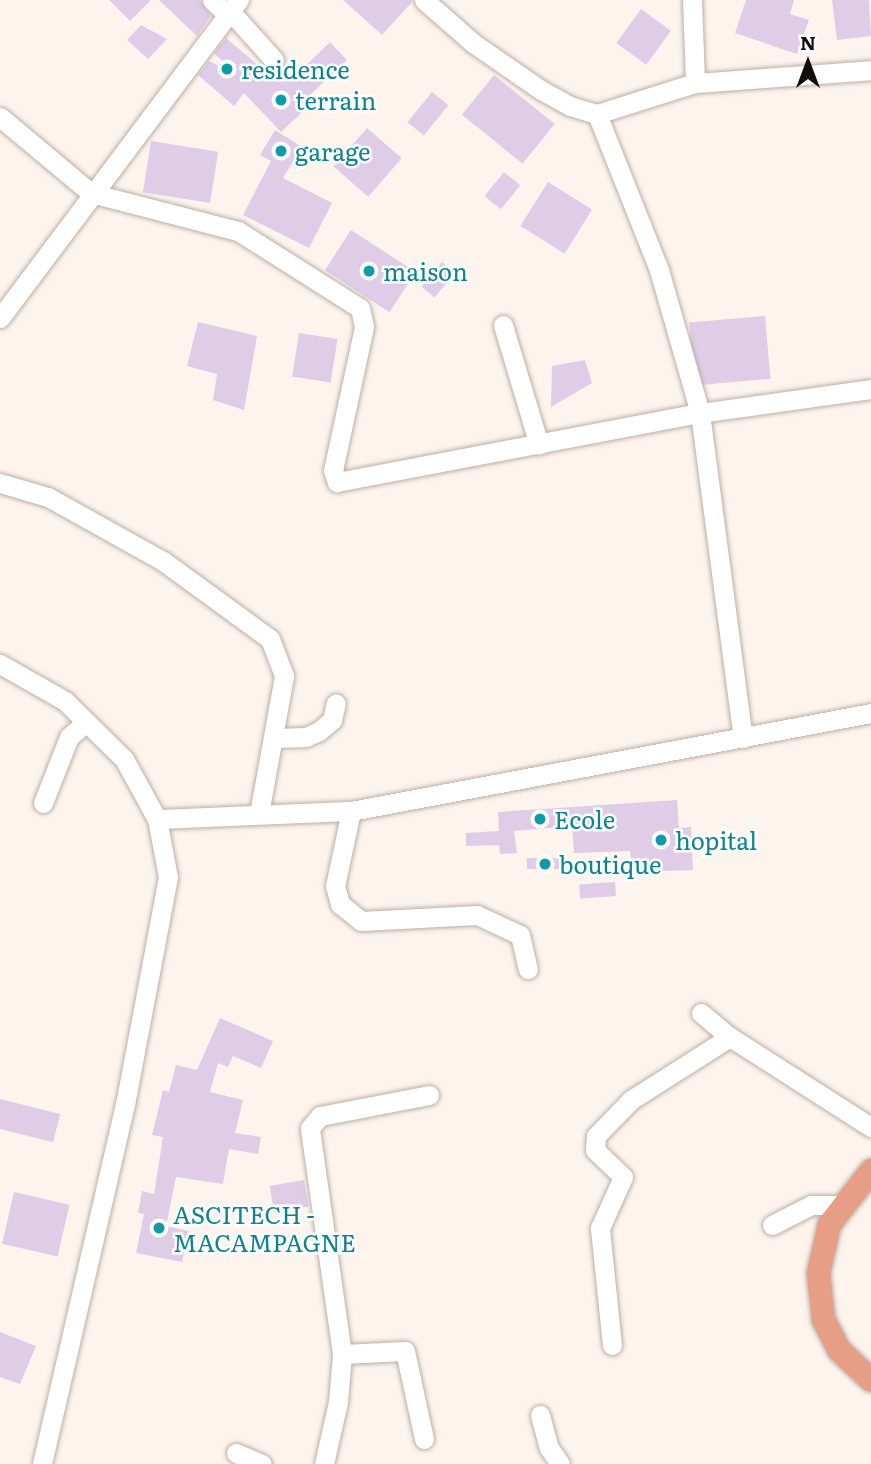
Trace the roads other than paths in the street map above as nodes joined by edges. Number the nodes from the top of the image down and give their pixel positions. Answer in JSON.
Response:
{"nodes":[{"id":1,"x":212,"y":0,"type":"edge"},
{"id":2,"x":424,"y":0,"type":"edge"},
{"id":3,"x":692,"y":0,"type":"edge"},
{"id":4,"x":232,"y":8,"type":"edge"},
{"id":5,"x":274,"y":60,"type":"dead end"},
{"id":6,"x":871,"y":70,"type":"edge"},
{"id":7,"x":695,"y":83,"type":"junction"},
{"id":8,"x":597,"y":114,"type":"junction"},
{"id":9,"x":0,"y":117,"type":"edge"},
{"id":10,"x":91,"y":193,"type":"junction"},
{"id":11,"x":4,"y":307,"type":"edge"},
{"id":12,"x":503,"y":325,"type":"dead end"},
{"id":13,"x":871,"y":390,"type":"edge"},
{"id":14,"x":700,"y":413,"type":"junction"},
{"id":15,"x":539,"y":445,"type":"junction"},
{"id":16,"x":0,"y":483,"type":"edge"},
{"id":17,"x":0,"y":664,"type":"edge"},
{"id":18,"x":336,"y":703,"type":"dead end"},
{"id":19,"x":871,"y":713,"type":"edge"},
{"id":20,"x":86,"y":722,"type":"junction"},
{"id":21,"x":275,"y":738,"type":"junction"},
{"id":22,"x":743,"y":738,"type":"junction"},
{"id":23,"x":43,"y":803,"type":"dead end"},
{"id":24,"x":351,"y":811,"type":"junction"},
{"id":25,"x":259,"y":813,"type":"junction"},
{"id":26,"x":157,"y":819,"type":"junction"},
{"id":27,"x":528,"y":970,"type":"dead end"},
{"id":28,"x":701,"y":1013,"type":"dead end"},
{"id":29,"x":730,"y":1037,"type":"junction"},
{"id":30,"x":429,"y":1095,"type":"dead end"},
{"id":31,"x":871,"y":1127,"type":"edge"},
{"id":32,"x":871,"y":1170,"type":"edge"},
{"id":33,"x":841,"y":1205,"type":"junction"},
{"id":34,"x":772,"y":1225,"type":"dead end"},
{"id":35,"x":612,"y":1345,"type":"dead end"},
{"id":36,"x":342,"y":1354,"type":"junction"},
{"id":37,"x":871,"y":1380,"type":"edge"},
{"id":38,"x":540,"y":1415,"type":"dead end"},
{"id":39,"x":424,"y":1439,"type":"dead end"},
{"id":40,"x":236,"y":1453,"type":"dead end"},
{"id":41,"x":42,"y":1464,"type":"edge"},
{"id":42,"x":262,"y":1464,"type":"edge"},
{"id":43,"x":324,"y":1464,"type":"edge"},
{"id":44,"x":560,"y":1464,"type":"edge"}],
"edges":[{"from":1,"to":4,"type":"street"},
{"from":2,"to":8,"type":"street"},
{"from":3,"to":7,"type":"street"},
{"from":4,"to":5,"type":"street"},
{"from":4,"to":10,"type":"street"},
{"from":6,"to":7,"type":"street"},
{"from":7,"to":8,"type":"street"},
{"from":8,"to":14,"type":"street"},
{"from":9,"to":10,"type":"street"},
{"from":10,"to":11,"type":"street"},
{"from":10,"to":15,"type":"street"},
{"from":12,"to":15,"type":"street"},
{"from":13,"to":14,"type":"street"},
{"from":14,"to":15,"type":"street"},
{"from":14,"to":22,"type":"street"},
{"from":16,"to":21,"type":"street"},
{"from":17,"to":20,"type":"street"},
{"from":18,"to":21,"type":"street"},
{"from":19,"to":22,"type":"street"},
{"from":20,"to":23,"type":"street"},
{"from":20,"to":26,"type":"street"},
{"from":21,"to":25,"type":"street"},
{"from":22,"to":24,"type":"street"},
{"from":24,"to":25,"type":"street"},
{"from":24,"to":27,"type":"street"},
{"from":25,"to":26,"type":"street"},
{"from":26,"to":41,"type":"street"},
{"from":28,"to":29,"type":"street"},
{"from":29,"to":31,"type":"street"},
{"from":29,"to":35,"type":"street"},
{"from":30,"to":36,"type":"street"},
{"from":32,"to":33,"type":"main road"},
{"from":33,"to":34,"type":"street"},
{"from":33,"to":37,"type":"main road"},
{"from":36,"to":39,"type":"street"},
{"from":36,"to":43,"type":"street"},
{"from":38,"to":44,"type":"street"},
{"from":40,"to":42,"type":"street"}]}
